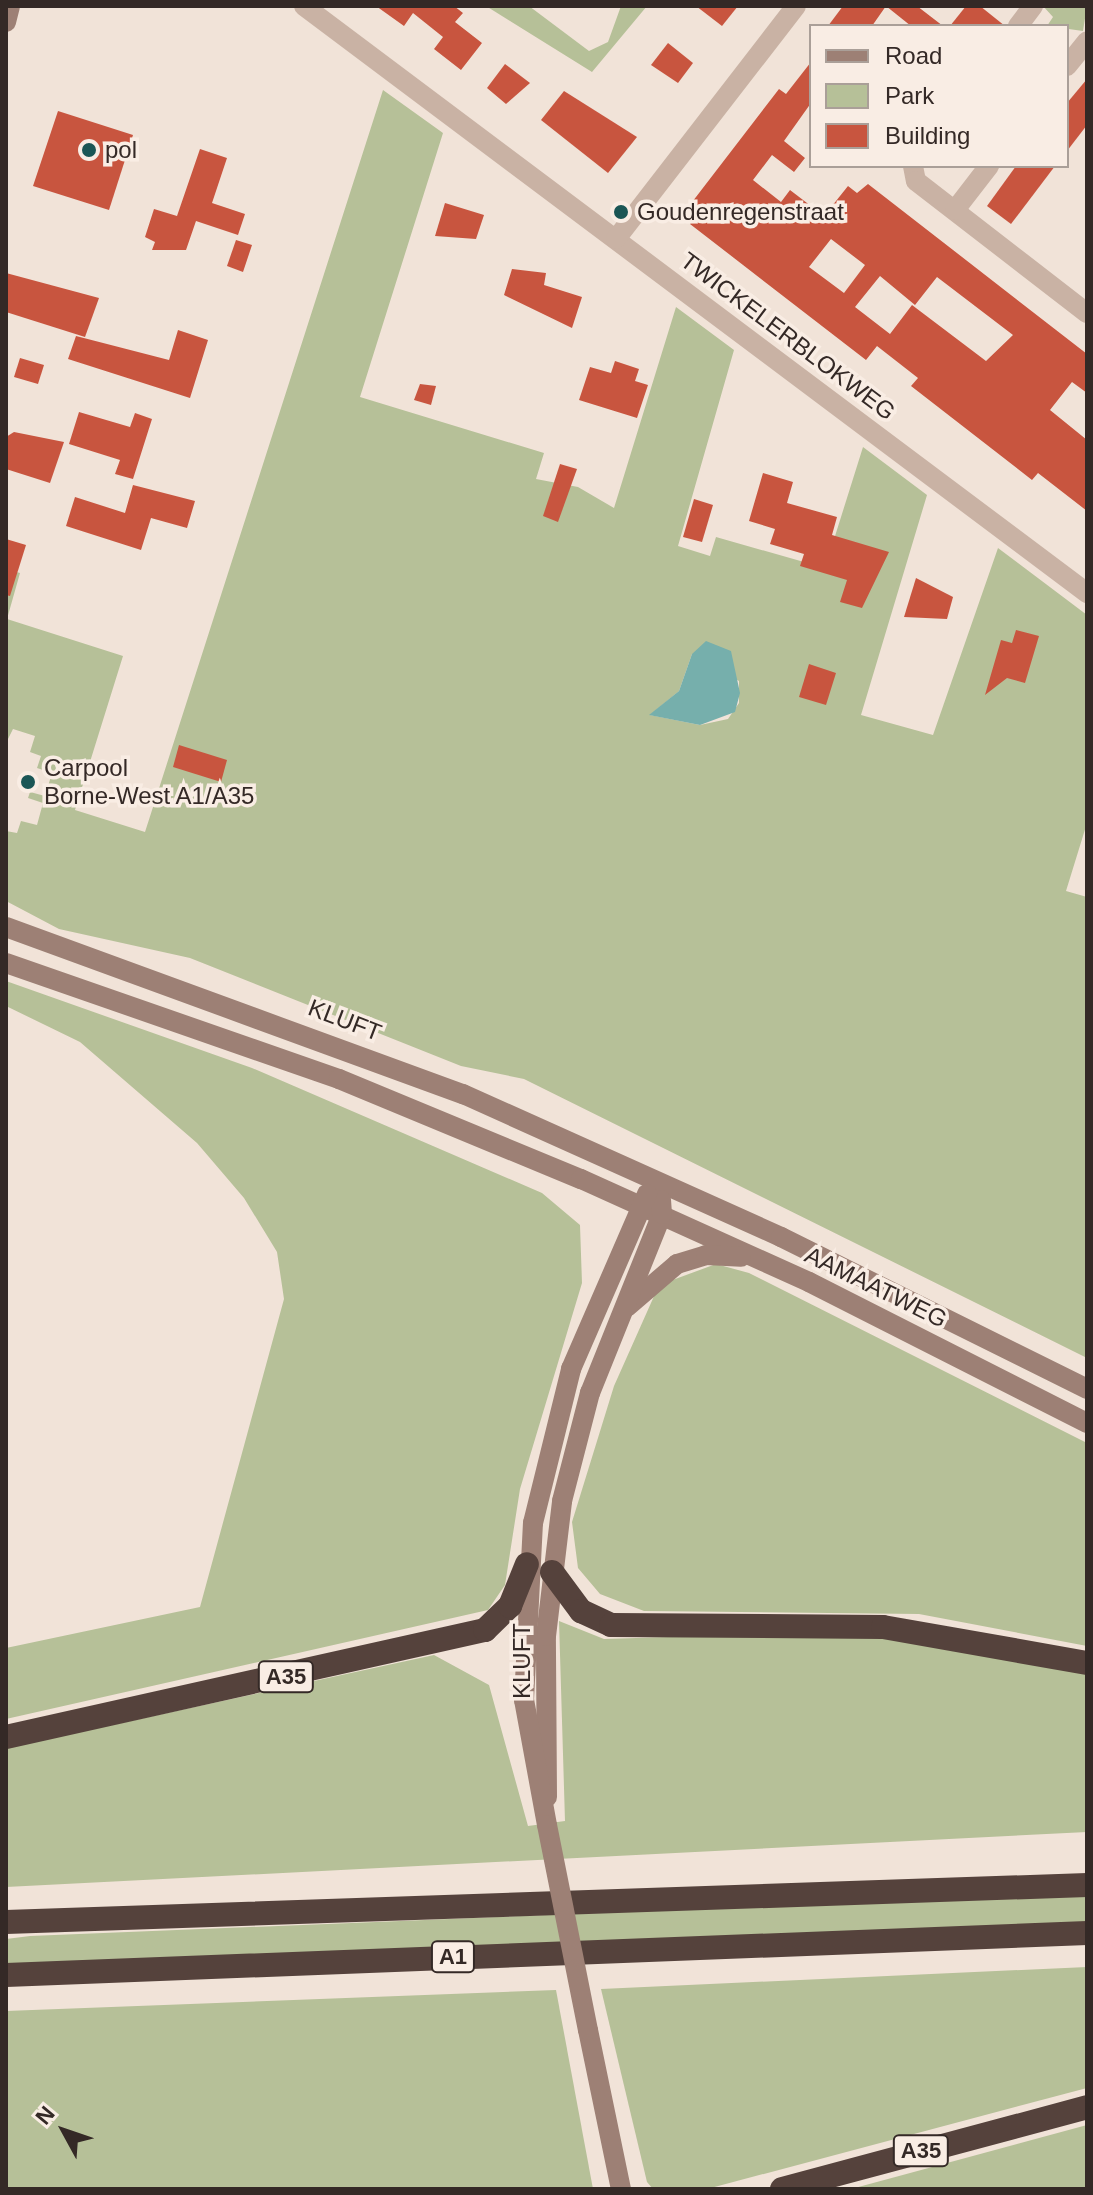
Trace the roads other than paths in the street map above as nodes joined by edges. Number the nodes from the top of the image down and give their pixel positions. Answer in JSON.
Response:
{"nodes":[{"id":1,"x":10,"y":6,"type":"edge"},
{"id":2,"x":304,"y":6,"type":"edge"},
{"id":3,"x":796,"y":6,"type":"edge"},
{"id":4,"x":1033,"y":6,"type":"edge"},
{"id":5,"x":6,"y":22,"type":"edge"},
{"id":6,"x":1020,"y":24,"type":"edge"},
{"id":7,"x":1087,"y":41,"type":"edge"},
{"id":8,"x":1069,"y":64,"type":"edge"},
{"id":9,"x":913,"y":168,"type":"edge"},
{"id":10,"x":987,"y":168,"type":"edge"},
{"id":11,"x":955,"y":210,"type":"junction"},
{"id":12,"x":616,"y":239,"type":"junction"},
{"id":13,"x":1087,"y":313,"type":"edge"},
{"id":14,"x":1087,"y":593,"type":"edge"},
{"id":15,"x":6,"y":927,"type":"edge"},
{"id":16,"x":6,"y":963,"type":"edge"},
{"id":17,"x":660,"y":1180,"type":"junction"},
{"id":18,"x":639,"y":1203,"type":"junction"},
{"id":19,"x":662,"y":1214,"type":"junction"},
{"id":20,"x":758,"y":1259,"type":"junction"},
{"id":21,"x":619,"y":1316,"type":"junction"},
{"id":22,"x":1087,"y":1389,"type":"edge"},
{"id":23,"x":1087,"y":1423,"type":"edge"},
{"id":24,"x":527,"y":1564,"type":"junction"},
{"id":25,"x":552,"y":1572,"type":"junction"},
{"id":26,"x":1087,"y":1663,"type":"edge"},
{"id":27,"x":6,"y":1737,"type":"edge"},
{"id":28,"x":547,"y":1825,"type":"junction"},
{"id":29,"x":1087,"y":1876,"type":"edge"},
{"id":30,"x":1087,"y":1885,"type":"edge"},
{"id":31,"x":1041,"y":1886,"type":"junction"},
{"id":32,"x":6,"y":1922,"type":"edge"},
{"id":33,"x":1087,"y":1933,"type":"edge"},
{"id":34,"x":6,"y":1975,"type":"edge"},
{"id":35,"x":1087,"y":2107,"type":"edge"},
{"id":36,"x":621,"y":2189,"type":"edge"},
{"id":37,"x":782,"y":2189,"type":"edge"}],
"edges":[{"from":1,"to":5,"type":"main road"},
{"from":2,"to":12,"type":"street","name":"TWICKELERBLOKWEG"},
{"from":3,"to":12,"type":"street"},
{"from":4,"to":6,"type":"street"},
{"from":7,"to":8,"type":"street"},
{"from":9,"to":11,"type":"street"},
{"from":10,"to":11,"type":"street"},
{"from":11,"to":13,"type":"street"},
{"from":12,"to":14,"type":"street","name":"TWICKELERBLOKWEG"},
{"from":15,"to":17,"type":"main road","name":"KLUFT"},
{"from":16,"to":18,"type":"main road"},
{"from":17,"to":18,"type":"main road","name":"KLUFT"},
{"from":17,"to":19,"type":"main road","name":"KLUFT"},
{"from":17,"to":22,"type":"main road","name":"AAMAATWEG"},
{"from":18,"to":19,"type":"main road","name":"AAMAATWEG"},
{"from":18,"to":24,"type":"main road","name":"KLUFT"},
{"from":19,"to":20,"type":"main road","name":"AAMAATWEG"},
{"from":19,"to":21,"type":"main road","name":"KLUFT"},
{"from":20,"to":21,"type":"main road"},
{"from":20,"to":23,"type":"main road","name":"AAMAATWEG"},
{"from":21,"to":25,"type":"main road","name":"KLUFT"},
{"from":24,"to":27,"type":"highway","number":"A35"},
{"from":24,"to":28,"type":"main road","name":"KLUFT"},
{"from":25,"to":26,"type":"highway"},
{"from":25,"to":28,"type":"main road","name":"KLUFT"},
{"from":28,"to":36,"type":"main road","name":"KLUFT","bridge":true},
{"from":29,"to":31,"type":"highway"},
{"from":30,"to":31,"type":"highway","number":"A1"},
{"from":31,"to":32,"type":"highway","number":"A1"},
{"from":33,"to":34,"type":"highway","number":"A1"},
{"from":35,"to":37,"type":"highway","number":"A35"}]}
